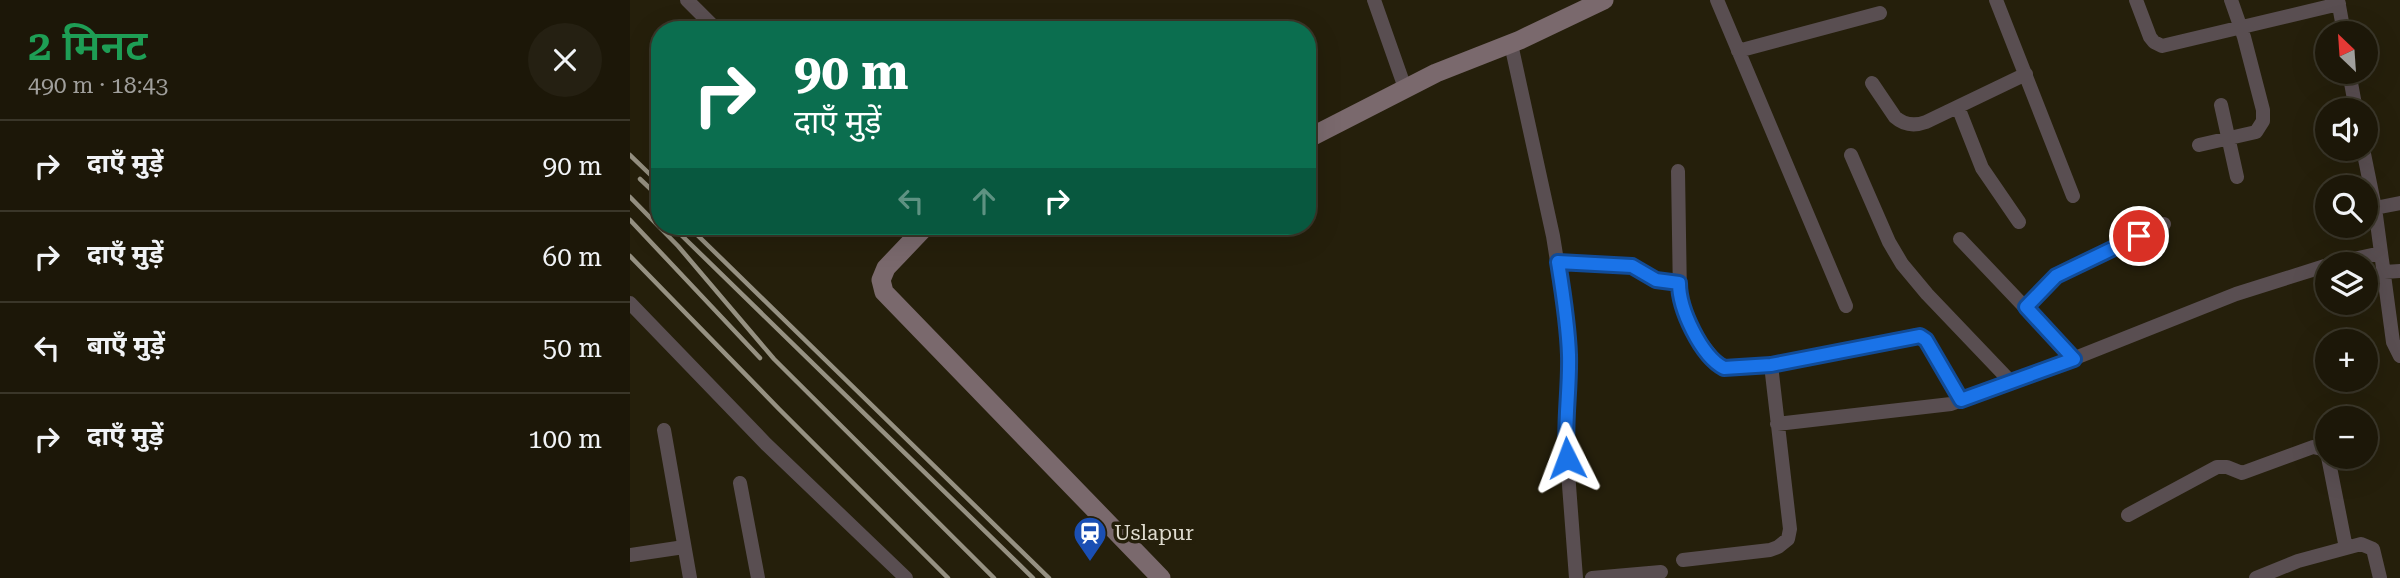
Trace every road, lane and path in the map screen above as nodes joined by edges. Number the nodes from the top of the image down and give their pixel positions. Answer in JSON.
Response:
{"nodes":[{"id":1,"x":687,"y":0,"type":"edge"},
{"id":2,"x":1374,"y":0,"type":"edge"},
{"id":3,"x":1604,"y":0,"type":"edge"},
{"id":4,"x":1717,"y":0,"type":"edge"},
{"id":5,"x":1996,"y":0,"type":"edge"},
{"id":6,"x":2136,"y":0,"type":"edge"},
{"id":7,"x":2231,"y":0,"type":"edge"},
{"id":8,"x":2339,"y":2,"type":"edge"},
{"id":9,"x":1880,"y":13,"type":"dead end"},
{"id":10,"x":708,"y":21,"type":"edge"},
{"id":11,"x":2342,"y":21,"type":"edge"},
{"id":12,"x":2241,"y":27,"type":"junction"},
{"id":13,"x":1511,"y":44,"type":"junction"},
{"id":14,"x":1738,"y":51,"type":"junction"},
{"id":15,"x":2025,"y":74,"type":"junction"},
{"id":16,"x":1872,"y":83,"type":"dead end"},
{"id":17,"x":1405,"y":88,"type":"junction"},
{"id":18,"x":2221,"y":106,"type":"dead end"},
{"id":19,"x":1958,"y":107,"type":"junction"},
{"id":20,"x":1316,"y":134,"type":"edge"},
{"id":21,"x":2229,"y":139,"type":"junction"},
{"id":22,"x":2199,"y":145,"type":"dead end"},
{"id":23,"x":1851,"y":155,"type":"dead end"},
{"id":24,"x":1678,"y":171,"type":"dead end"},
{"id":25,"x":2237,"y":177,"type":"dead end"},
{"id":26,"x":2073,"y":196,"type":"dead end"},
{"id":27,"x":2400,"y":203,"type":"edge"},
{"id":28,"x":2378,"y":207,"type":"edge"},
{"id":29,"x":2019,"y":222,"type":"dead end"},
{"id":30,"x":2164,"y":224,"type":"dead end"},
{"id":31,"x":2378,"y":230,"type":"edge"},
{"id":32,"x":917,"y":235,"type":"edge"},
{"id":33,"x":1960,"y":239,"type":"dead end"},
{"id":34,"x":2381,"y":253,"type":"junction"},
{"id":35,"x":2378,"y":254,"type":"edge"},
{"id":36,"x":1558,"y":262,"type":"junction"},
{"id":37,"x":2315,"y":269,"type":"edge"},
{"id":38,"x":2400,"y":271,"type":"edge"},
{"id":39,"x":2384,"y":272,"type":"junction"},
{"id":40,"x":1679,"y":283,"type":"junction"},
{"id":41,"x":630,"y":303,"type":"edge"},
{"id":42,"x":1846,"y":306,"type":"dead end"},
{"id":43,"x":2026,"y":307,"type":"junction"},
{"id":44,"x":2400,"y":356,"type":"edge"},
{"id":45,"x":2074,"y":359,"type":"junction"},
{"id":46,"x":1771,"y":365,"type":"junction"},
{"id":47,"x":2011,"y":382,"type":"junction"},
{"id":48,"x":1961,"y":400,"type":"junction"},
{"id":49,"x":1777,"y":424,"type":"junction"},
{"id":50,"x":664,"y":429,"type":"dead end"},
{"id":51,"x":2315,"y":447,"type":"edge"},
{"id":52,"x":2331,"y":469,"type":"edge"},
{"id":53,"x":740,"y":483,"type":"dead end"},
{"id":54,"x":2128,"y":514,"type":"dead end"},
{"id":55,"x":684,"y":547,"type":"junction"},
{"id":56,"x":2346,"y":548,"type":"junction"},
{"id":57,"x":630,"y":555,"type":"edge"},
{"id":58,"x":1683,"y":561,"type":"dead end"},
{"id":59,"x":1661,"y":572,"type":"dead end"},
{"id":60,"x":690,"y":578,"type":"edge"},
{"id":61,"x":758,"y":578,"type":"edge"},
{"id":62,"x":906,"y":578,"type":"edge"},
{"id":63,"x":1161,"y":578,"type":"edge"},
{"id":64,"x":1576,"y":578,"type":"edge"},
{"id":65,"x":1592,"y":578,"type":"edge"},
{"id":66,"x":2256,"y":578,"type":"edge"},
{"id":67,"x":2380,"y":578,"type":"edge"}],
"edges":[{"from":1,"to":10,"type":"street"},
{"from":2,"to":17,"type":"street"},
{"from":3,"to":13,"type":"street"},
{"from":4,"to":14,"type":"street"},
{"from":5,"to":15,"type":"street"},
{"from":6,"to":12,"type":"street"},
{"from":7,"to":12,"type":"street"},
{"from":8,"to":11,"type":"street"},
{"from":8,"to":12,"type":"street"},
{"from":9,"to":14,"type":"street"},
{"from":12,"to":21,"type":"street"},
{"from":13,"to":17,"type":"street"},
{"from":13,"to":36,"type":"street"},
{"from":14,"to":42,"type":"street"},
{"from":15,"to":19,"type":"street"},
{"from":15,"to":26,"type":"street"},
{"from":16,"to":19,"type":"street"},
{"from":17,"to":20,"type":"street"},
{"from":18,"to":21,"type":"street"},
{"from":19,"to":29,"type":"street"},
{"from":21,"to":22,"type":"street"},
{"from":21,"to":25,"type":"street"},
{"from":23,"to":47,"type":"street"},
{"from":24,"to":40,"type":"street"},
{"from":27,"to":28,"type":"street"},
{"from":30,"to":43,"type":"street"},
{"from":31,"to":34,"type":"street"},
{"from":32,"to":63,"type":"street"},
{"from":33,"to":43,"type":"street"},
{"from":34,"to":35,"type":"street"},
{"from":34,"to":39,"type":"street"},
{"from":36,"to":40,"type":"street"},
{"from":36,"to":64,"type":"street"},
{"from":37,"to":45,"type":"street"},
{"from":38,"to":39,"type":"street"},
{"from":39,"to":44,"type":"street"},
{"from":40,"to":46,"type":"street"},
{"from":41,"to":62,"type":"street"},
{"from":43,"to":45,"type":"street"},
{"from":45,"to":47,"type":"street"},
{"from":46,"to":48,"type":"street"},
{"from":46,"to":49,"type":"street"},
{"from":47,"to":48,"type":"street"},
{"from":48,"to":49,"type":"street"},
{"from":49,"to":58,"type":"street"},
{"from":50,"to":55,"type":"street"},
{"from":51,"to":54,"type":"street"},
{"from":52,"to":56,"type":"street"},
{"from":53,"to":61,"type":"street"},
{"from":55,"to":57,"type":"street"},
{"from":55,"to":60,"type":"street"},
{"from":56,"to":66,"type":"street"},
{"from":56,"to":67,"type":"street"},
{"from":59,"to":65,"type":"street"}]}
